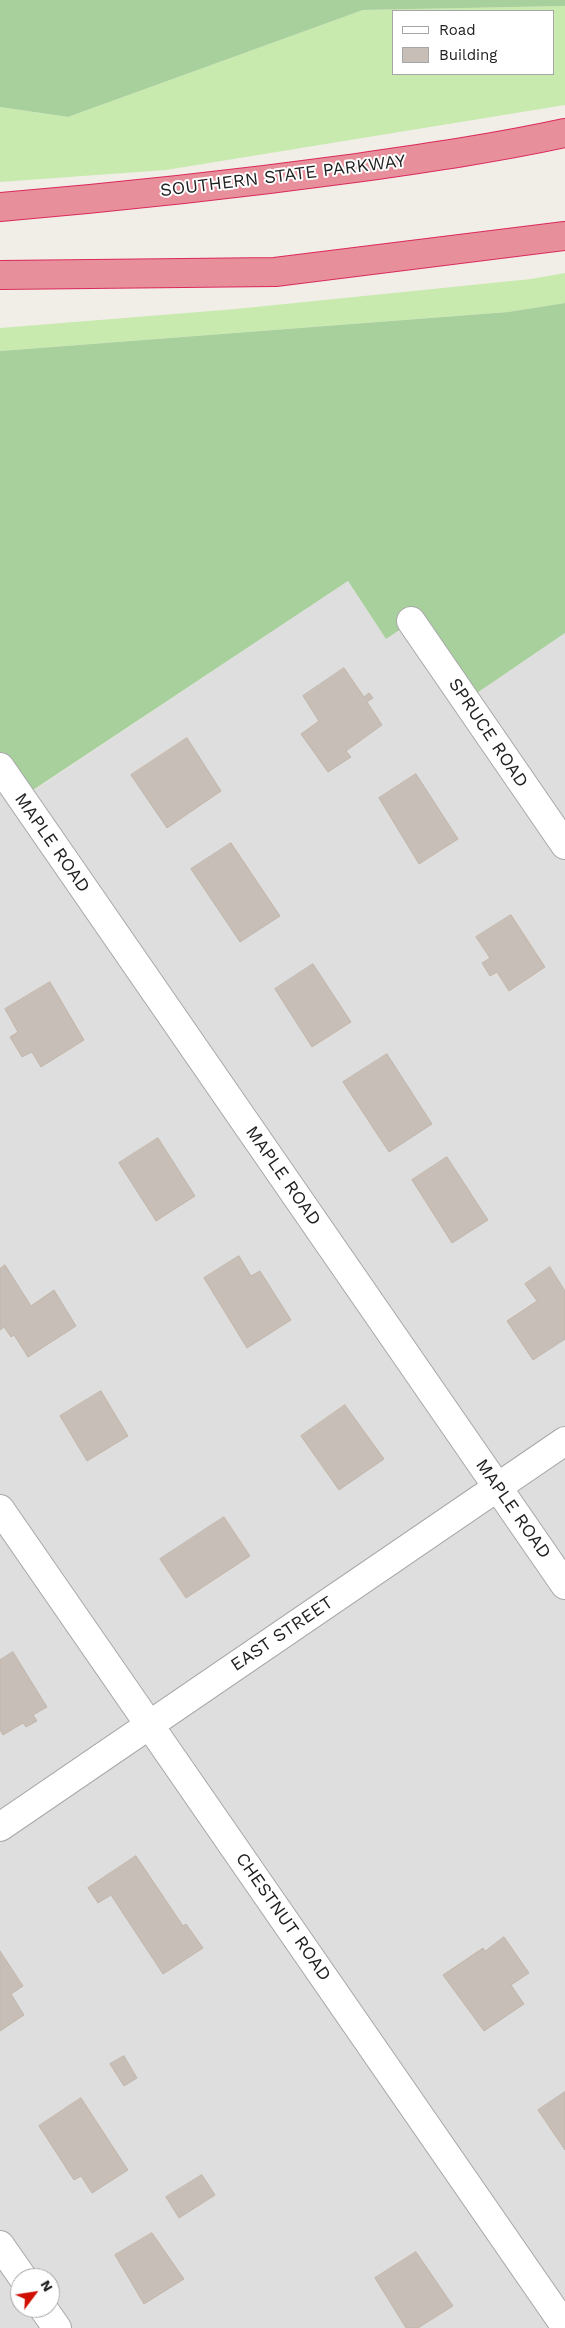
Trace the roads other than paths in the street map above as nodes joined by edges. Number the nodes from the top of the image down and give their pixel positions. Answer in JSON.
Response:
{"nodes":[{"id":1,"x":565,"y":133,"type":"edge"},
{"id":2,"x":0,"y":207,"type":"edge"},
{"id":3,"x":565,"y":236,"type":"edge"},
{"id":4,"x":0,"y":275,"type":"edge"},
{"id":5,"x":411,"y":621,"type":"dead end"},
{"id":6,"x":0,"y":767,"type":"edge"},
{"id":7,"x":565,"y":845,"type":"edge"},
{"id":8,"x":565,"y":1441,"type":"edge"},
{"id":9,"x":498,"y":1487,"type":"junction"},
{"id":10,"x":0,"y":1509,"type":"edge"},
{"id":11,"x":565,"y":1585,"type":"edge"},
{"id":12,"x":150,"y":1725,"type":"junction"},
{"id":13,"x":0,"y":1827,"type":"edge"},
{"id":14,"x":0,"y":2245,"type":"edge"},
{"id":15,"x":15,"y":2268,"type":"edge"},
{"id":16,"x":565,"y":2326,"type":"edge"}],
"edges":[{"from":1,"to":2,"type":"highway","name":"SOUTHERN STATE PARKWAY"},
{"from":3,"to":4,"type":"highway"},
{"from":5,"to":7,"type":"street","name":"SPRUCE ROAD"},
{"from":6,"to":9,"type":"street","name":"MAPLE ROAD"},
{"from":8,"to":9,"type":"street","name":"EAST STREET"},
{"from":9,"to":11,"type":"street","name":"MAPLE ROAD"},
{"from":9,"to":12,"type":"street","name":"EAST STREET"},
{"from":10,"to":12,"type":"street","name":"CHESTNUT ROAD"},
{"from":12,"to":13,"type":"street","name":"EAST STREET"},
{"from":12,"to":16,"type":"street","name":"CHESTNUT ROAD"},
{"from":14,"to":15,"type":"street"}]}
